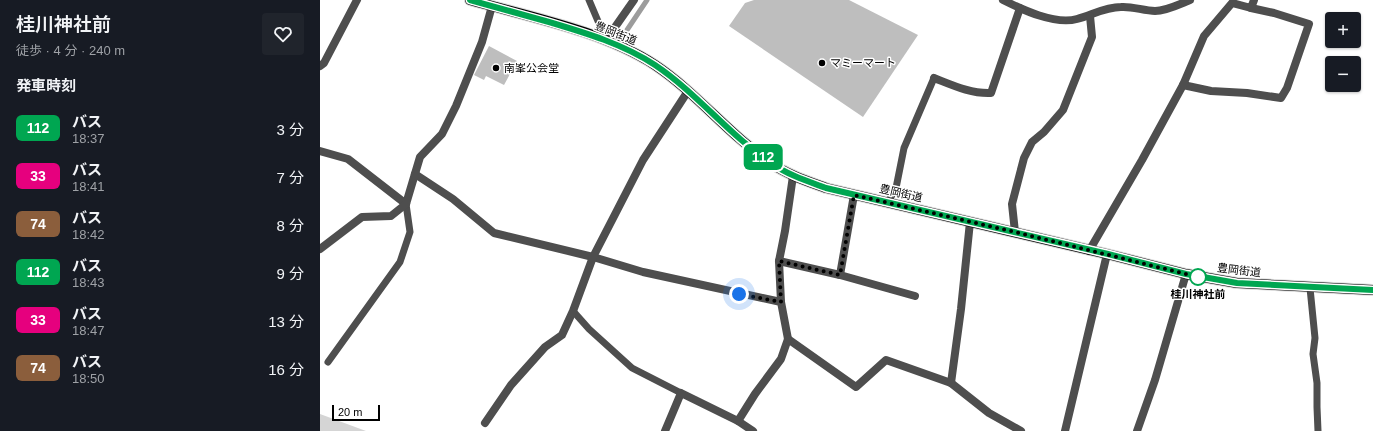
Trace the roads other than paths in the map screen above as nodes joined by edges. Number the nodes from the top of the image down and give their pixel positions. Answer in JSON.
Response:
{"nodes":[{"id":1,"x":358,"y":0,"type":"edge"},
{"id":2,"x":470,"y":0,"type":"edge"},
{"id":3,"x":588,"y":0,"type":"edge"},
{"id":4,"x":634,"y":0,"type":"edge"},
{"id":5,"x":1003,"y":0,"type":"edge"},
{"id":6,"x":1190,"y":0,"type":"edge"},
{"id":7,"x":1252,"y":4,"type":"edge"},
{"id":8,"x":492,"y":6,"type":"junction"},
{"id":9,"x":1020,"y":8,"type":"junction"},
{"id":10,"x":1090,"y":16,"type":"junction"},
{"id":11,"x":606,"y":40,"type":"junction"},
{"id":12,"x":320,"y":66,"type":"edge"},
{"id":13,"x":934,"y":78,"type":"joint"},
{"id":14,"x":1183,"y":85,"type":"junction"},
{"id":15,"x":688,"y":91,"type":"junction"},
{"id":16,"x":320,"y":150,"type":"edge"},
{"id":17,"x":414,"y":174,"type":"junction"},
{"id":18,"x":793,"y":176,"type":"junction"},
{"id":19,"x":854,"y":195,"type":"junction"},
{"id":20,"x":888,"y":202,"type":"junction"},
{"id":21,"x":406,"y":204,"type":"junction"},
{"id":22,"x":970,"y":222,"type":"junction"},
{"id":23,"x":1015,"y":232,"type":"junction"},
{"id":24,"x":320,"y":249,"type":"edge"},
{"id":25,"x":1089,"y":250,"type":"junction"},
{"id":26,"x":1108,"y":254,"type":"junction"},
{"id":27,"x":593,"y":257,"type":"junction"},
{"id":28,"x":779,"y":261,"type":"junction"},
{"id":29,"x":1186,"y":274,"type":"junction"},
{"id":30,"x":840,"y":275,"type":"junction"},
{"id":31,"x":1310,"y":288,"type":"junction"},
{"id":32,"x":1373,"y":290,"type":"edge"},
{"id":33,"x":915,"y":296,"type":"dead end"},
{"id":34,"x":781,"y":302,"type":"junction"},
{"id":35,"x":573,"y":311,"type":"junction"},
{"id":36,"x":788,"y":339,"type":"junction"},
{"id":37,"x":328,"y":362,"type":"dead end"},
{"id":38,"x":951,"y":383,"type":"junction"},
{"id":39,"x":681,"y":393,"type":"junction"},
{"id":40,"x":738,"y":421,"type":"junction"},
{"id":41,"x":486,"y":423,"type":"dead end"},
{"id":42,"x":665,"y":431,"type":"edge"},
{"id":43,"x":753,"y":431,"type":"edge"},
{"id":44,"x":1021,"y":431,"type":"edge"},
{"id":45,"x":1065,"y":431,"type":"edge"},
{"id":46,"x":1137,"y":431,"type":"edge"},
{"id":47,"x":1318,"y":431,"type":"edge"}],
"edges":[{"from":1,"to":12,"type":"street"},
{"from":2,"to":8,"type":"main road","name":"豊岡街道"},
{"from":3,"to":11,"type":"lane"},
{"from":4,"to":11,"type":"street"},
{"from":5,"to":9,"type":"street"},
{"from":6,"to":10,"type":"street"},
{"from":7,"to":14,"type":"street"},
{"from":7,"to":14,"type":"street"},
{"from":8,"to":11,"type":"main road","name":"豊岡街道"},
{"from":8,"to":17,"type":"street"},
{"from":9,"to":10,"type":"street"},
{"from":9,"to":13,"type":"street"},
{"from":10,"to":23,"type":"street"},
{"from":11,"to":15,"type":"main road","name":"豊岡街道"},
{"from":13,"to":20,"type":"lane"},
{"from":14,"to":25,"type":"street"},
{"from":15,"to":18,"type":"main road","name":"豊岡街道"},
{"from":15,"to":27,"type":"street"},
{"from":16,"to":21,"type":"street"},
{"from":17,"to":21,"type":"street"},
{"from":17,"to":27,"type":"street"},
{"from":18,"to":19,"type":"main road","name":"豊岡街道"},
{"from":18,"to":28,"type":"street"},
{"from":19,"to":20,"type":"main road","name":"豊岡街道"},
{"from":19,"to":30,"type":"street"},
{"from":20,"to":22,"type":"main road","name":"豊岡街道"},
{"from":21,"to":24,"type":"street"},
{"from":21,"to":37,"type":"lane"},
{"from":22,"to":23,"type":"main road","name":"豊岡街道"},
{"from":22,"to":38,"type":"street"},
{"from":23,"to":25,"type":"main road","name":"豊岡街道"},
{"from":25,"to":26,"type":"main road","name":"豊岡街道"},
{"from":26,"to":29,"type":"main road","name":"豊岡街道"},
{"from":26,"to":45,"type":"street"},
{"from":27,"to":34,"type":"street"},
{"from":27,"to":35,"type":"street"},
{"from":28,"to":30,"type":"street"},
{"from":28,"to":34,"type":"street"},
{"from":29,"to":31,"type":"main road","name":"豊岡街道"},
{"from":29,"to":46,"type":"street"},
{"from":30,"to":33,"type":"street"},
{"from":31,"to":32,"type":"main road","name":"豊岡街道"},
{"from":31,"to":47,"type":"lane"},
{"from":34,"to":36,"type":"street"},
{"from":35,"to":39,"type":"lane"},
{"from":35,"to":41,"type":"street"},
{"from":36,"to":38,"type":"street"},
{"from":36,"to":40,"type":"street"},
{"from":38,"to":44,"type":"street"},
{"from":39,"to":40,"type":"street"},
{"from":39,"to":42,"type":"street"},
{"from":40,"to":43,"type":"street"}]}
